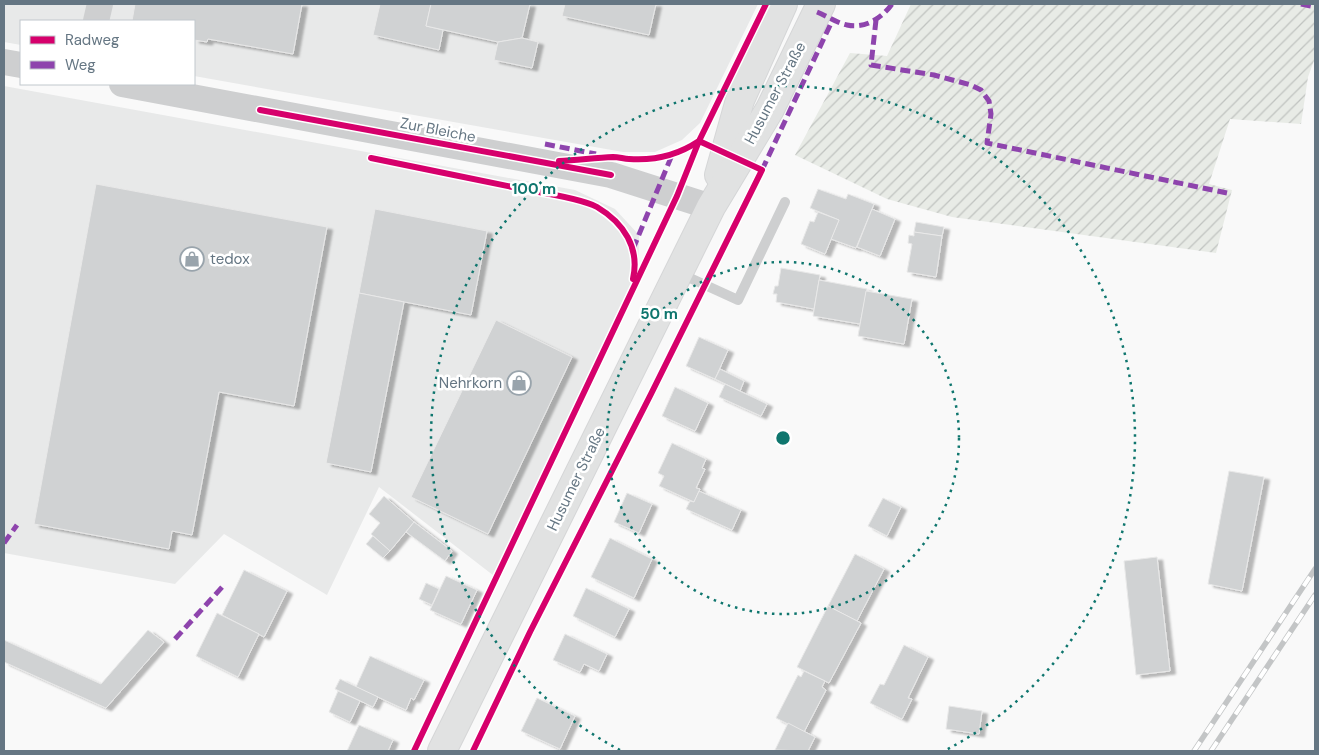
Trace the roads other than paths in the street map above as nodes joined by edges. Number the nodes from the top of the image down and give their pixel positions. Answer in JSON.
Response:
{"nodes":[{"id":1,"x":100,"y":4,"type":"edge"},
{"id":2,"x":783,"y":4,"type":"edge"},
{"id":3,"x":821,"y":4,"type":"edge"},
{"id":4,"x":96,"y":20,"type":"edge"},
{"id":5,"x":4,"y":62,"type":"edge"},
{"id":6,"x":20,"y":65,"type":"edge"},
{"id":7,"x":127,"y":85,"type":"edge"},
{"id":8,"x":785,"y":202,"type":"dead end"},
{"id":9,"x":711,"y":207,"type":"junction"},
{"id":10,"x":678,"y":273,"type":"junction"},
{"id":11,"x":442,"y":751,"type":"edge"}],
"edges":[{"from":1,"to":4,"type":"street"},
{"from":2,"to":9,"type":"main road","name":"Husumer Straße"},
{"from":3,"to":9,"type":"main road","name":"Husumer Straße"},
{"from":5,"to":6,"type":"street"},
{"from":7,"to":9,"type":"street","name":"Zur Bleiche"},
{"from":8,"to":10,"type":"lane"},
{"from":9,"to":10,"type":"main road","name":"Husumer Straße"},
{"from":10,"to":11,"type":"main road","name":"Husumer Straße"}]}
